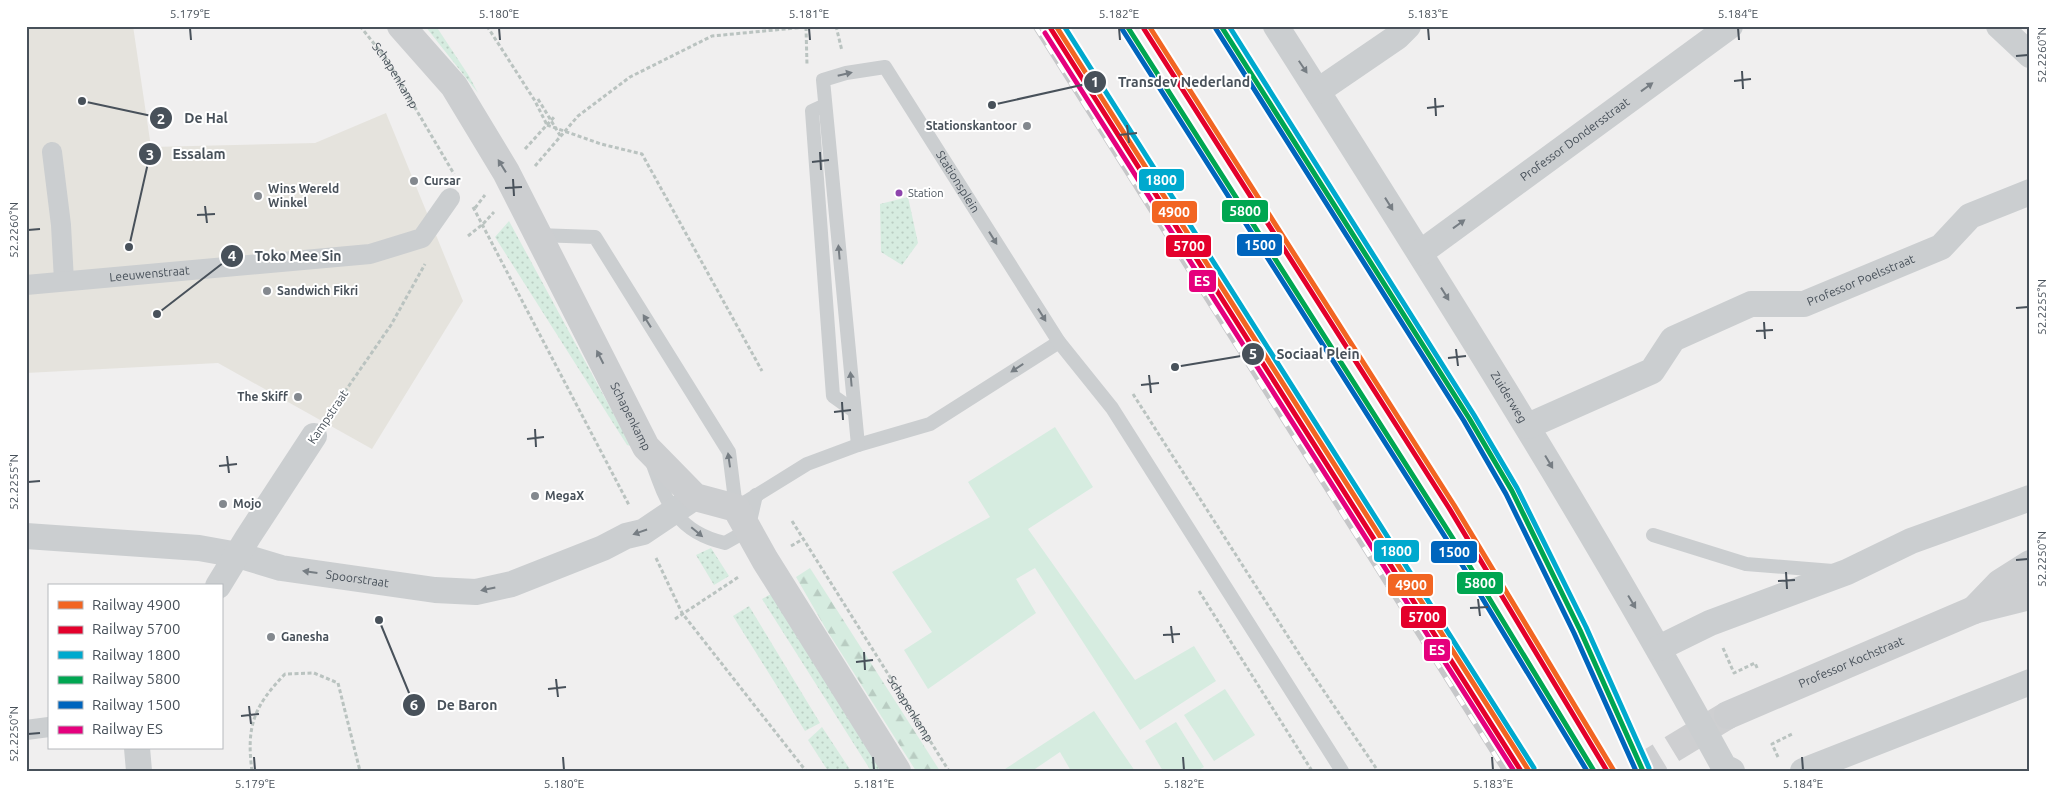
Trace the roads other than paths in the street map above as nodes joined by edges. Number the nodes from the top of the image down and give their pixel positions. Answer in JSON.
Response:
{"nodes":[{"id":1,"x":401,"y":26,"type":"edge"},
{"id":2,"x":1276,"y":26,"type":"edge"},
{"id":3,"x":1408,"y":26,"type":"edge"},
{"id":4,"x":1730,"y":26,"type":"edge"},
{"id":5,"x":1999,"y":26,"type":"edge"},
{"id":6,"x":2030,"y":54,"type":"edge"},
{"id":7,"x":1318,"y":90,"type":"junction"},
{"id":8,"x":825,"y":105,"type":"junction"},
{"id":9,"x":52,"y":152,"type":"dead end"},
{"id":10,"x":454,"y":190,"type":"road end"},
{"id":11,"x":2030,"y":192,"type":"edge"},
{"id":12,"x":537,"y":235,"type":"junction"},
{"id":13,"x":1420,"y":253,"type":"junction"},
{"id":14,"x":64,"y":282,"type":"junction"},
{"id":15,"x":26,"y":285,"type":"edge"},
{"id":16,"x":1058,"y":342,"type":"junction"},
{"id":17,"x":854,"y":411,"type":"junction"},
{"id":18,"x":1528,"y":426,"type":"junction"},
{"id":19,"x":314,"y":436,"type":"road end"},
{"id":20,"x":858,"y":445,"type":"junction"},
{"id":21,"x":646,"y":447,"type":"junction"},
{"id":22,"x":695,"y":497,"type":"junction"},
{"id":23,"x":2030,"y":498,"type":"edge"},
{"id":24,"x":747,"y":511,"type":"junction"},
{"id":25,"x":674,"y":513,"type":"junction"},
{"id":26,"x":1653,"y":535,"type":"dead end"},
{"id":27,"x":26,"y":536,"type":"edge"},
{"id":28,"x":238,"y":555,"type":"junction"},
{"id":29,"x":2030,"y":564,"type":"edge"},
{"id":30,"x":1847,"y":572,"type":"junction"},
{"id":31,"x":219,"y":584,"type":"edge"},
{"id":32,"x":2030,"y":596,"type":"edge"},
{"id":33,"x":1974,"y":610,"type":"junction"},
{"id":34,"x":1660,"y":648,"type":"junction"},
{"id":35,"x":2030,"y":682,"type":"edge"},
{"id":36,"x":1728,"y":715,"type":"tunnel mouth"},
{"id":37,"x":48,"y":728,"type":"edge"},
{"id":38,"x":26,"y":730,"type":"edge"},
{"id":39,"x":137,"y":750,"type":"edge"},
{"id":40,"x":139,"y":771,"type":"edge"},
{"id":41,"x":897,"y":771,"type":"edge"},
{"id":42,"x":1342,"y":771,"type":"edge"},
{"id":43,"x":1732,"y":771,"type":"edge"},
{"id":44,"x":1802,"y":771,"type":"edge"}],
"edges":[{"from":12,"to":1,"type":"main road","name":"Schapenkamp","one_way":true},
{"from":2,"to":7,"type":"street","name":"Zuiderweg","one_way":true},
{"from":3,"to":7,"type":"street"},
{"from":13,"to":4,"type":"street","name":"Professor Dondersstraat","one_way":true},
{"from":5,"to":6,"type":"street"},
{"from":7,"to":13,"type":"street","name":"Zuiderweg","one_way":true},
{"from":8,"to":16,"type":"lane","name":"Stationsplein","one_way":true},
{"from":17,"to":8,"type":"lane","name":"Stationsplein","one_way":true},
{"from":8,"to":17,"type":"lane"},
{"from":9,"to":14,"type":"street"},
{"from":10,"to":14,"type":"street","name":"Leeuwenstraat"},
{"from":11,"to":18,"type":"street","name":"Professor Poelsstraat"},
{"from":21,"to":12,"type":"main road","name":"Schapenkamp","one_way":true},
{"from":24,"to":12,"type":"lane","one_way":true},
{"from":13,"to":18,"type":"street","name":"Zuiderweg","one_way":true},
{"from":14,"to":15,"type":"street","name":"Leeuwenstraat"},
{"from":16,"to":20,"type":"lane","one_way":true},
{"from":16,"to":42,"type":"lane"},
{"from":17,"to":20,"type":"lane","name":"Stationsplein"},
{"from":18,"to":34,"type":"street","name":"Zuiderweg","one_way":true},
{"from":19,"to":28,"type":"street","name":"Kampstraat"},
{"from":20,"to":24,"type":"lane"},
{"from":21,"to":22,"type":"main road","name":"Schapenkamp"},
{"from":21,"to":25,"type":"lane"},
{"from":22,"to":24,"type":"main road"},
{"from":22,"to":25,"type":"street","name":"Spoorstraat"},
{"from":23,"to":30,"type":"street"},
{"from":25,"to":24,"type":"lane","one_way":true},
{"from":24,"to":41,"type":"main road"},
{"from":25,"to":28,"type":"street","name":"Spoorstraat","one_way":true},
{"from":26,"to":30,"type":"lane"},
{"from":27,"to":28,"type":"street","name":"Spoorstraat"},
{"from":28,"to":31,"type":"street","name":"Kampstraat"},
{"from":29,"to":33,"type":"main road","name":"Professor Kochstraat"},
{"from":30,"to":34,"type":"street"},
{"from":32,"to":33,"type":"main road","name":"Professor Kochstraat"},
{"from":33,"to":36,"type":"main road","name":"Professor Kochstraat"},
{"from":34,"to":43,"type":"street","name":"Zuiderweg"},
{"from":35,"to":44,"type":"street"},
{"from":37,"to":38,"type":"street"},
{"from":39,"to":40,"type":"street"}]}
